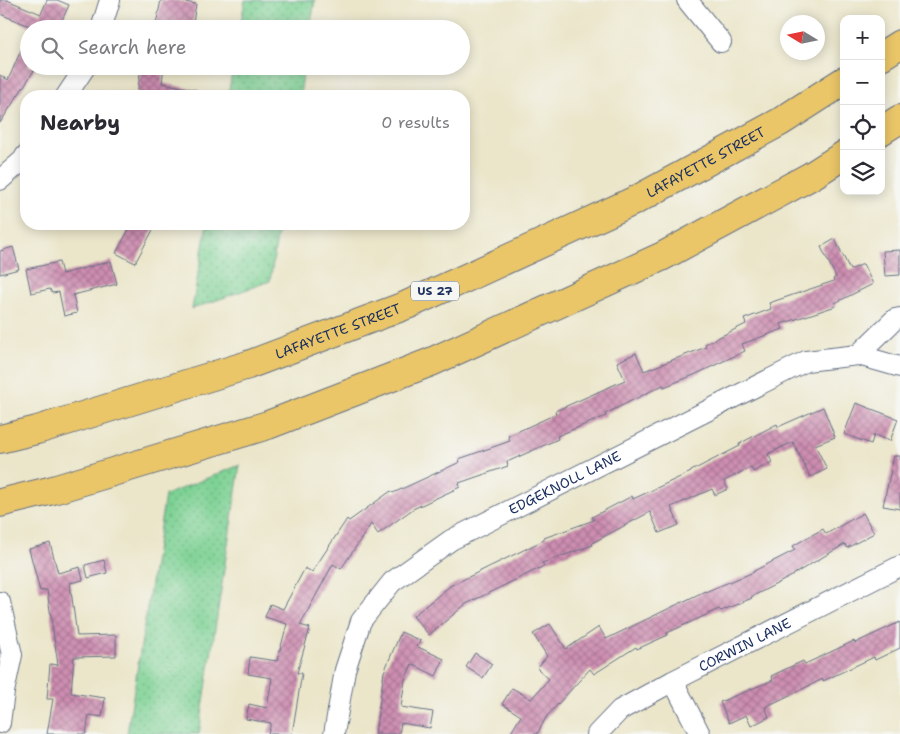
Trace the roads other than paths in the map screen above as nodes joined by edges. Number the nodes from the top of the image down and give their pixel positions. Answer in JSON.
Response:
{"nodes":[{"id":1,"x":110,"y":0,"type":"edge"},
{"id":2,"x":687,"y":0,"type":"edge"},
{"id":3,"x":103,"y":20,"type":"edge"},
{"id":4,"x":721,"y":42,"type":"dead end"},
{"id":5,"x":900,"y":44,"type":"edge"},
{"id":6,"x":885,"y":53,"type":"edge"},
{"id":7,"x":80,"y":75,"type":"edge"},
{"id":8,"x":840,"y":83,"type":"edge"},
{"id":9,"x":70,"y":90,"type":"edge"},
{"id":10,"x":900,"y":118,"type":"edge"},
{"id":11,"x":885,"y":128,"type":"edge"},
{"id":12,"x":840,"y":158,"type":"edge"},
{"id":13,"x":20,"y":163,"type":"edge"},
{"id":14,"x":0,"y":180,"type":"edge"},
{"id":15,"x":900,"y":318,"type":"edge"},
{"id":16,"x":858,"y":355,"type":"junction"},
{"id":17,"x":900,"y":367,"type":"edge"},
{"id":18,"x":0,"y":439,"type":"edge"},
{"id":19,"x":0,"y":503,"type":"edge"},
{"id":20,"x":900,"y":566,"type":"edge"},
{"id":21,"x":0,"y":602,"type":"edge"},
{"id":22,"x":673,"y":681,"type":"junction"},
{"id":23,"x":2,"y":693,"type":"edge"},
{"id":24,"x":0,"y":723,"type":"edge"},
{"id":25,"x":334,"y":734,"type":"edge"},
{"id":26,"x":597,"y":734,"type":"edge"},
{"id":27,"x":700,"y":734,"type":"edge"}],
"edges":[{"from":1,"to":3,"type":"street"},
{"from":2,"to":4,"type":"street"},
{"from":5,"to":6,"type":"highway"},
{"from":7,"to":9,"type":"street"},
{"from":8,"to":18,"type":"highway","name":"LAFAYETTE STREET","number":"US 27"},
{"from":10,"to":11,"type":"highway"},
{"from":12,"to":19,"type":"highway"},
{"from":13,"to":14,"type":"street"},
{"from":15,"to":16,"type":"street"},
{"from":16,"to":17,"type":"street","name":"EDGEKNOLL LANE"},
{"from":16,"to":25,"type":"street","name":"EDGEKNOLL LANE"},
{"from":20,"to":22,"type":"street","name":"CORWIN LANE"},
{"from":21,"to":23,"type":"street"},
{"from":22,"to":26,"type":"street","name":"CORWIN LANE"},
{"from":22,"to":27,"type":"street"},
{"from":23,"to":24,"type":"street"}]}
